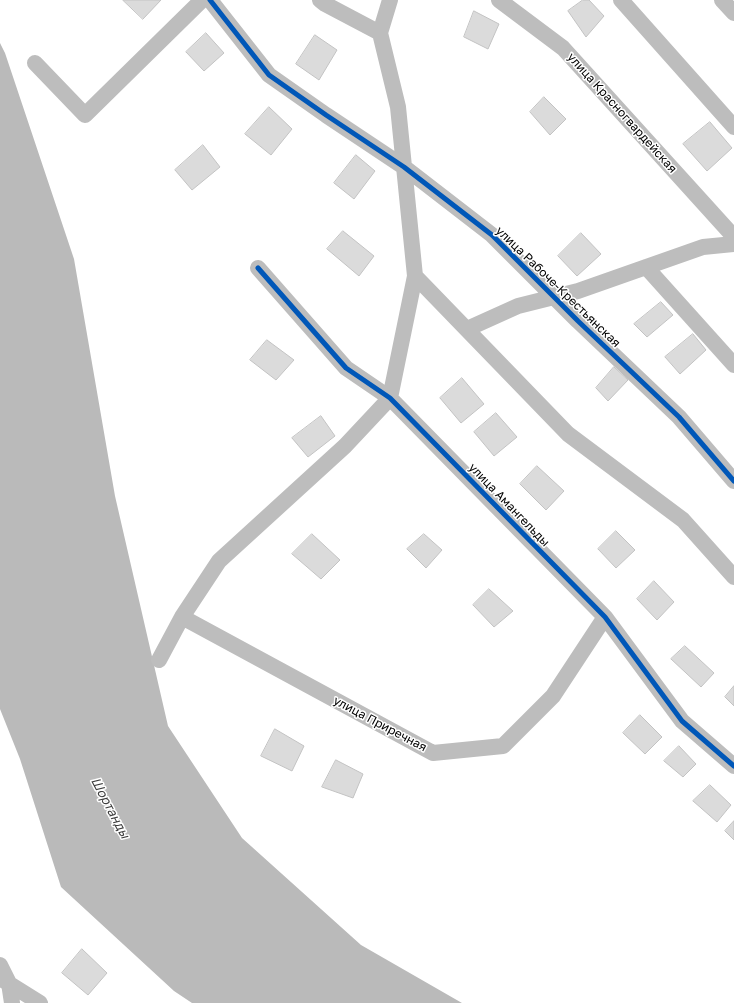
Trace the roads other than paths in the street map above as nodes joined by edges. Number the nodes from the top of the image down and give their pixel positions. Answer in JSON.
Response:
{"nodes":[{"id":1,"x":202,"y":0,"type":"edge"},
{"id":2,"x":210,"y":0,"type":"edge"},
{"id":3,"x":320,"y":0,"type":"edge"},
{"id":4,"x":390,"y":0,"type":"edge"},
{"id":5,"x":499,"y":0,"type":"edge"},
{"id":6,"x":621,"y":0,"type":"edge"},
{"id":7,"x":722,"y":0,"type":"edge"},
{"id":8,"x":734,"y":13,"type":"edge"},
{"id":9,"x":380,"y":33,"type":"junction"},
{"id":10,"x":35,"y":62,"type":"dead end"},
{"id":11,"x":734,"y":127,"type":"edge"},
{"id":12,"x":404,"y":167,"type":"junction"},
{"id":13,"x":734,"y":237,"type":"edge"},
{"id":14,"x":734,"y":244,"type":"edge"},
{"id":15,"x":646,"y":267,"type":"junction"},
{"id":16,"x":258,"y":268,"type":"dead end"},
{"id":17,"x":415,"y":276,"type":"junction"},
{"id":18,"x":554,"y":297,"type":"junction"},
{"id":19,"x":467,"y":329,"type":"junction"},
{"id":20,"x":734,"y":365,"type":"edge"},
{"id":21,"x":390,"y":398,"type":"junction"},
{"id":22,"x":734,"y":481,"type":"edge"},
{"id":23,"x":734,"y":577,"type":"edge"},
{"id":24,"x":182,"y":617,"type":"junction"},
{"id":25,"x":605,"y":617,"type":"junction"},
{"id":26,"x":159,"y":660,"type":"dead end"},
{"id":27,"x":734,"y":766,"type":"edge"},
{"id":28,"x":0,"y":965,"type":"edge"},
{"id":29,"x":4,"y":981,"type":"edge"},
{"id":30,"x":12,"y":1003,"type":"edge"},
{"id":31,"x":40,"y":1003,"type":"edge"}],
"edges":[{"from":1,"to":10,"type":"street"},
{"from":2,"to":12,"type":"street","name":"улица Рабоче-Крестьянская"},
{"from":3,"to":9,"type":"street"},
{"from":4,"to":9,"type":"street"},
{"from":5,"to":13,"type":"street","name":"улица Красногвардейская"},
{"from":6,"to":11,"type":"street"},
{"from":7,"to":8,"type":"street"},
{"from":9,"to":12,"type":"street"},
{"from":12,"to":17,"type":"street"},
{"from":12,"to":18,"type":"street","name":"улица Рабоче-Крестьянская"},
{"from":14,"to":15,"type":"street"},
{"from":15,"to":18,"type":"street"},
{"from":15,"to":20,"type":"street"},
{"from":16,"to":21,"type":"street","name":"улица Амангельды"},
{"from":17,"to":19,"type":"street"},
{"from":17,"to":21,"type":"street"},
{"from":18,"to":19,"type":"street"},
{"from":18,"to":22,"type":"street","name":"улица Рабоче-Крестьянская"},
{"from":19,"to":23,"type":"street"},
{"from":21,"to":24,"type":"street"},
{"from":21,"to":25,"type":"street","name":"улица Амангельды"},
{"from":24,"to":25,"type":"street","name":"улица Приречная"},
{"from":24,"to":26,"type":"street"},
{"from":25,"to":27,"type":"street","name":"улица Амангельды"},
{"from":28,"to":29,"type":"street"},
{"from":29,"to":30,"type":"street"},
{"from":29,"to":31,"type":"street"}]}
